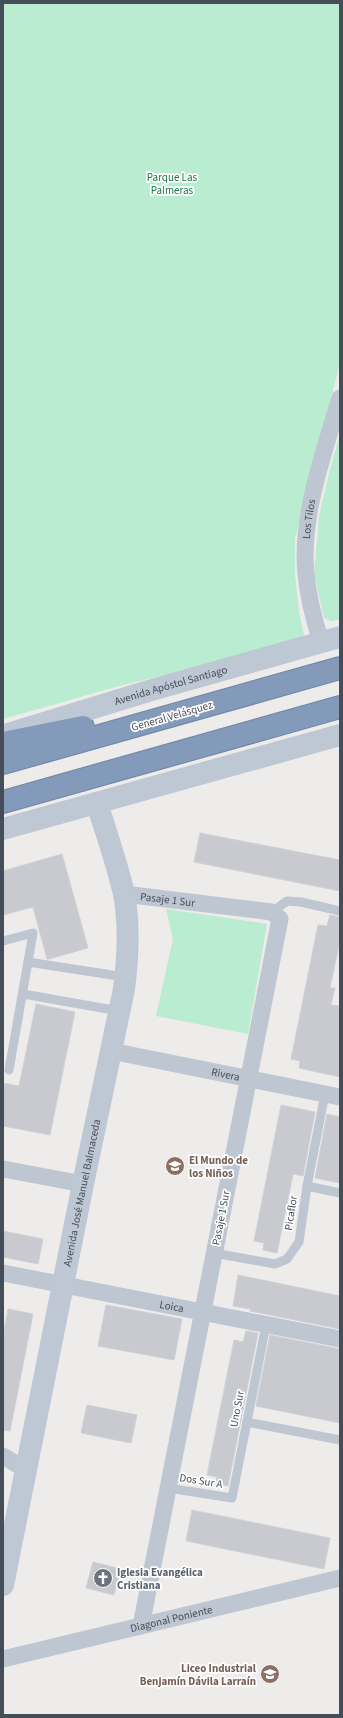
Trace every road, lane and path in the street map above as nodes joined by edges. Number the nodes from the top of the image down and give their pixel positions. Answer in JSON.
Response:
{"nodes":[{"id":1,"x":340,"y":398,"type":"edge"},
{"id":2,"x":330,"y":640,"type":"edge"},
{"id":3,"x":340,"y":668,"type":"edge"},
{"id":4,"x":245,"y":695,"type":"junction"},
{"id":5,"x":340,"y":707,"type":"edge"},
{"id":6,"x":3,"y":735,"type":"edge"},
{"id":7,"x":340,"y":735,"type":"edge"},
{"id":8,"x":3,"y":743,"type":"edge"},
{"id":9,"x":3,"y":763,"type":"edge"},
{"id":10,"x":3,"y":802,"type":"edge"},
{"id":11,"x":97,"y":802,"type":"junction"},
{"id":12,"x":3,"y":829,"type":"edge"},
{"id":13,"x":124,"y":894,"type":"junction"},
{"id":14,"x":272,"y":912,"type":"junction"},
{"id":15,"x":340,"y":912,"type":"edge"},
{"id":16,"x":3,"y":941,"type":"edge"},
{"id":17,"x":28,"y":962,"type":"junction"},
{"id":18,"x":125,"y":977,"type":"junction"},
{"id":19,"x":23,"y":994,"type":"junction"},
{"id":20,"x":119,"y":1011,"type":"junction"},
{"id":21,"x":111,"y":1051,"type":"junction"},
{"id":22,"x":9,"y":1070,"type":"dead end"},
{"id":23,"x":249,"y":1079,"type":"junction"},
{"id":24,"x":333,"y":1096,"type":"edge"},
{"id":25,"x":3,"y":1169,"type":"edge"},
{"id":26,"x":83,"y":1184,"type":"junction"},
{"id":27,"x":307,"y":1186,"type":"junction"},
{"id":28,"x":340,"y":1193,"type":"edge"},
{"id":29,"x":214,"y":1253,"type":"junction"},
{"id":30,"x":3,"y":1273,"type":"edge"},
{"id":31,"x":63,"y":1284,"type":"junction"},
{"id":32,"x":202,"y":1312,"type":"junction"},
{"id":33,"x":266,"y":1325,"type":"junction"},
{"id":34,"x":340,"y":1339,"type":"edge"},
{"id":35,"x":247,"y":1422,"type":"junction"},
{"id":36,"x":340,"y":1440,"type":"edge"},
{"id":37,"x":3,"y":1456,"type":"edge"},
{"id":38,"x":26,"y":1470,"type":"junction"},
{"id":39,"x":3,"y":1473,"type":"edge"},
{"id":40,"x":168,"y":1488,"type":"junction"},
{"id":41,"x":232,"y":1498,"type":"joint"},
{"id":42,"x":340,"y":1578,"type":"edge"},
{"id":43,"x":3,"y":1585,"type":"edge"},
{"id":44,"x":140,"y":1626,"type":"junction"},
{"id":45,"x":3,"y":1659,"type":"edge"}],
"edges":[{"from":1,"to":2,"type":"street","name":"Los Tilos"},
{"from":2,"to":6,"type":"street","name":"Avenida Apóstol Santiago"},
{"from":3,"to":4,"type":"highway","name":"General Velásquez"},
{"from":4,"to":8,"type":"highway"},
{"from":4,"to":9,"type":"highway","name":"General Velásquez"},
{"from":5,"to":10,"type":"highway"},
{"from":7,"to":11,"type":"street"},
{"from":11,"to":12,"type":"street"},
{"from":11,"to":13,"type":"street","name":"Avenida José Manuel Balmaceda"},
{"from":13,"to":14,"type":"street","name":"Pasaje 1 Sur"},
{"from":13,"to":18,"type":"street","name":"Avenida José Manuel Balmaceda"},
{"from":14,"to":15,"type":"lane"},
{"from":14,"to":23,"type":"street","name":"Pasaje 1 Sur"},
{"from":16,"to":17,"type":"lane"},
{"from":17,"to":18,"type":"lane"},
{"from":17,"to":19,"type":"lane"},
{"from":18,"to":20,"type":"street","name":"Avenida José Manuel Balmaceda"},
{"from":19,"to":20,"type":"lane"},
{"from":19,"to":22,"type":"lane"},
{"from":20,"to":21,"type":"street","name":"Avenida José Manuel Balmaceda"},
{"from":21,"to":23,"type":"street","name":"Rivera"},
{"from":21,"to":26,"type":"street","name":"Avenida José Manuel Balmaceda"},
{"from":23,"to":24,"type":"street","name":"Rivera"},
{"from":23,"to":29,"type":"street","name":"Pasaje 1 Sur"},
{"from":24,"to":27,"type":"lane","name":"Picaflor"},
{"from":25,"to":26,"type":"street"},
{"from":26,"to":31,"type":"street","name":"Avenida José Manuel Balmaceda"},
{"from":27,"to":28,"type":"lane"},
{"from":27,"to":29,"type":"lane","name":"Picaflor"},
{"from":29,"to":32,"type":"street","name":"Pasaje 1 Sur"},
{"from":30,"to":31,"type":"street","name":"Loica"},
{"from":31,"to":32,"type":"street","name":"Loica"},
{"from":31,"to":38,"type":"street","name":"Avenida José Manuel Balmaceda"},
{"from":32,"to":33,"type":"street","name":"Loica"},
{"from":32,"to":40,"type":"street","name":"Pasaje 1 Sur"},
{"from":33,"to":34,"type":"street","name":"Loica"},
{"from":33,"to":35,"type":"lane","name":"Uno Sur"},
{"from":35,"to":36,"type":"lane"},
{"from":35,"to":41,"type":"lane","name":"Uno Sur"},
{"from":37,"to":38,"type":"street"},
{"from":38,"to":39,"type":"street"},
{"from":38,"to":43,"type":"street","name":"Avenida José Manuel Balmaceda"},
{"from":40,"to":41,"type":"lane","name":"Dos Sur A"},
{"from":40,"to":44,"type":"street","name":"Pasaje 1 Sur"},
{"from":42,"to":44,"type":"street","name":"Diagonal Poniente"},
{"from":44,"to":45,"type":"street","name":"Diagonal Poniente"}]}
